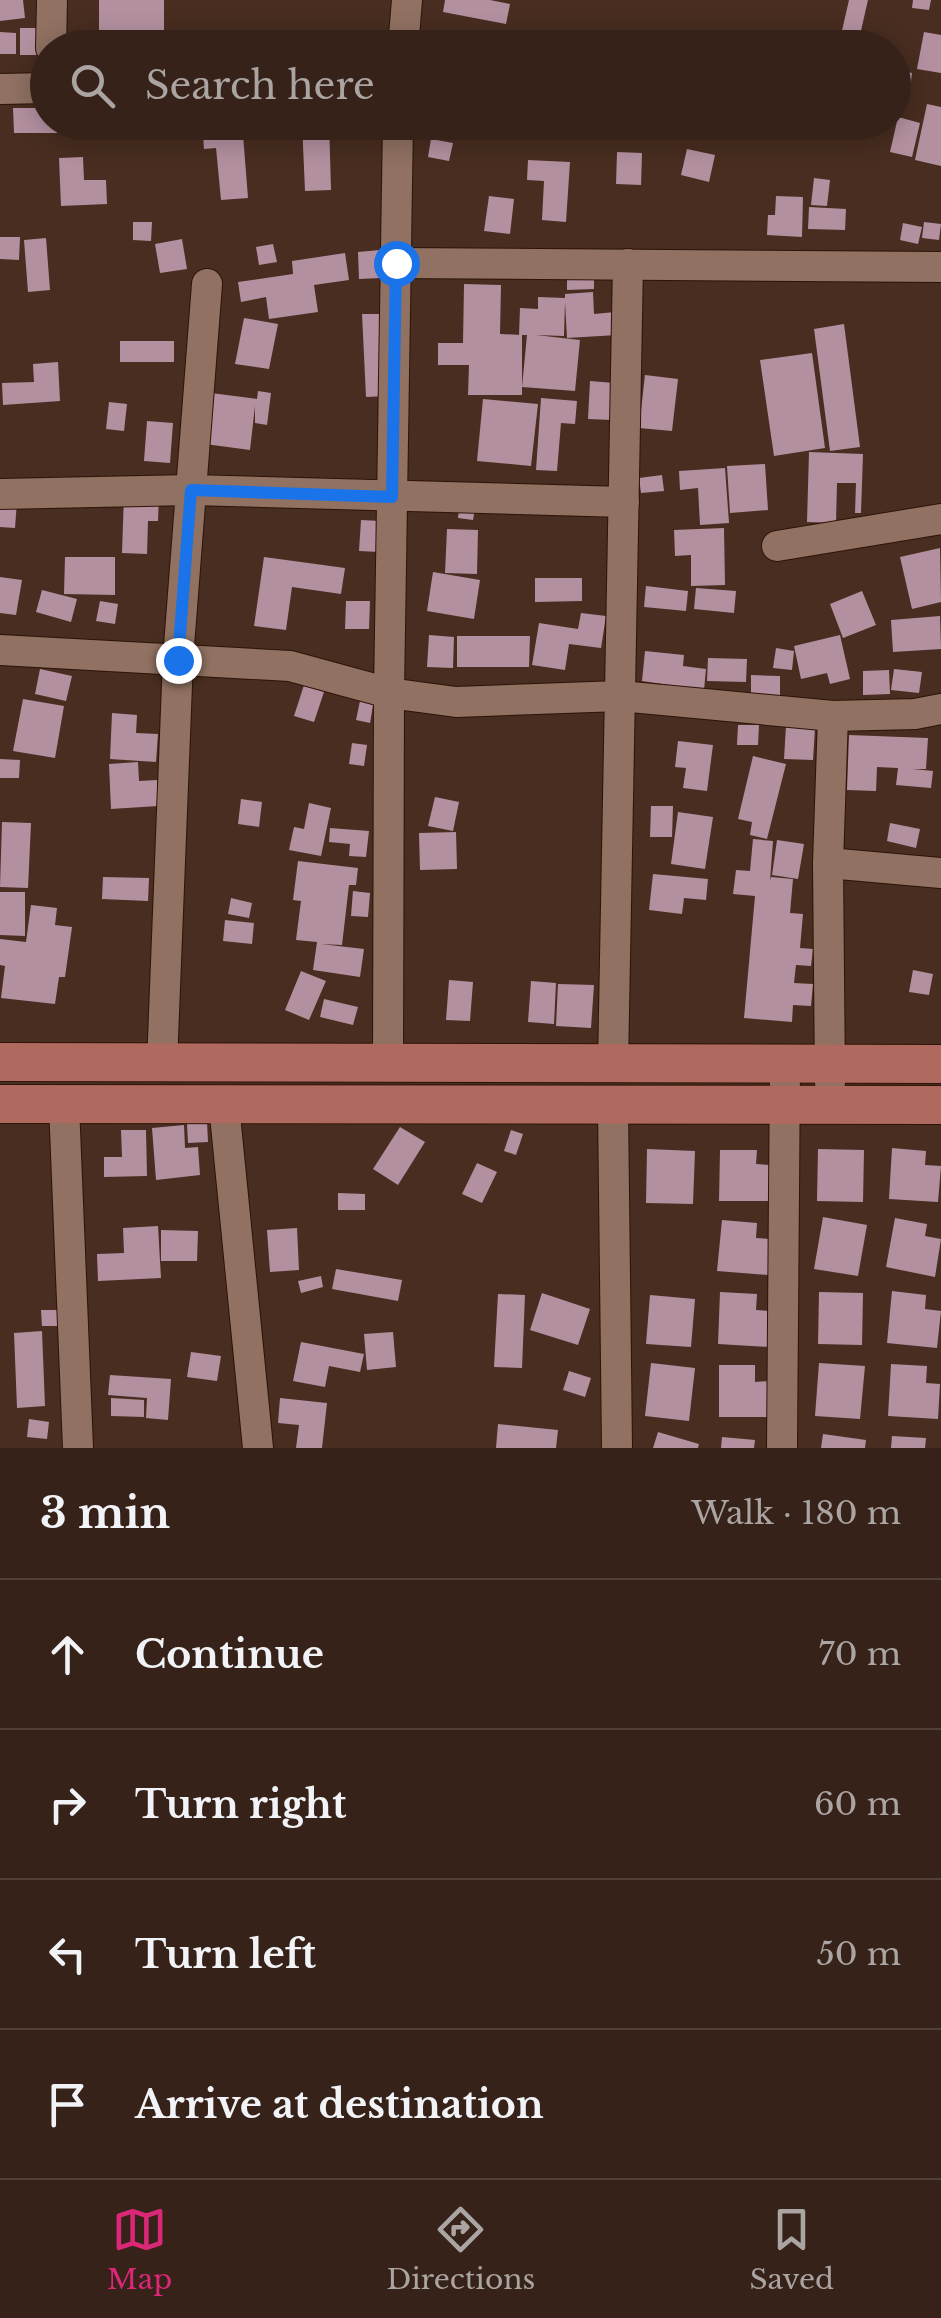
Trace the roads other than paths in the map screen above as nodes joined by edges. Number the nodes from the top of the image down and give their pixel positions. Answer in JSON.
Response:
{"nodes":[{"id":1,"x":52,"y":0,"type":"edge"},
{"id":2,"x":407,"y":0,"type":"edge"},
{"id":3,"x":51,"y":30,"type":"edge"},
{"id":4,"x":404,"y":30,"type":"edge"},
{"id":5,"x":0,"y":88,"type":"edge"},
{"id":6,"x":30,"y":88,"type":"edge"},
{"id":7,"x":398,"y":140,"type":"edge"},
{"id":8,"x":396,"y":263,"type":"junction"},
{"id":9,"x":628,"y":264,"type":"junction"},
{"id":10,"x":941,"y":267,"type":"edge"},
{"id":11,"x":207,"y":284,"type":"dead end"},
{"id":12,"x":191,"y":490,"type":"junction"},
{"id":13,"x":0,"y":494,"type":"edge"},
{"id":14,"x":392,"y":497,"type":"junction"},
{"id":15,"x":624,"y":502,"type":"junction"},
{"id":16,"x":941,"y":518,"type":"edge"},
{"id":17,"x":777,"y":546,"type":"dead end"},
{"id":18,"x":0,"y":650,"type":"edge"},
{"id":19,"x":178,"y":660,"type":"junction"},
{"id":20,"x":390,"y":693,"type":"junction"},
{"id":21,"x":620,"y":696,"type":"junction"},
{"id":22,"x":941,"y":709,"type":"edge"},
{"id":23,"x":833,"y":716,"type":"junction"},
{"id":24,"x":828,"y":863,"type":"junction"},
{"id":25,"x":941,"y":872,"type":"edge"},
{"id":26,"x":0,"y":1062,"type":"edge"},
{"id":27,"x":388,"y":1063,"type":"junction"},
{"id":28,"x":162,"y":1064,"type":"junction"},
{"id":29,"x":613,"y":1064,"type":"junction"},
{"id":30,"x":785,"y":1064,"type":"junction"},
{"id":31,"x":831,"y":1064,"type":"junction"},
{"id":32,"x":941,"y":1064,"type":"edge"},
{"id":33,"x":0,"y":1104,"type":"edge"},
{"id":34,"x":64,"y":1104,"type":"junction"},
{"id":35,"x":224,"y":1105,"type":"junction"},
{"id":36,"x":613,"y":1106,"type":"junction"},
{"id":37,"x":786,"y":1106,"type":"junction"},
{"id":38,"x":829,"y":1106,"type":"junction"},
{"id":39,"x":941,"y":1106,"type":"edge"},
{"id":40,"x":78,"y":1448,"type":"edge"},
{"id":41,"x":258,"y":1448,"type":"edge"},
{"id":42,"x":617,"y":1448,"type":"edge"},
{"id":43,"x":782,"y":1448,"type":"edge"}],
"edges":[{"from":1,"to":3,"type":"street"},
{"from":2,"to":4,"type":"street"},
{"from":5,"to":6,"type":"street"},
{"from":7,"to":8,"type":"street"},
{"from":8,"to":9,"type":"street"},
{"from":8,"to":14,"type":"street"},
{"from":9,"to":10,"type":"street"},
{"from":9,"to":15,"type":"street"},
{"from":11,"to":12,"type":"street"},
{"from":12,"to":13,"type":"street"},
{"from":12,"to":14,"type":"street"},
{"from":12,"to":19,"type":"street"},
{"from":14,"to":15,"type":"street"},
{"from":14,"to":20,"type":"street"},
{"from":15,"to":21,"type":"street"},
{"from":16,"to":17,"type":"street"},
{"from":18,"to":19,"type":"street"},
{"from":19,"to":20,"type":"street"},
{"from":19,"to":28,"type":"street"},
{"from":20,"to":21,"type":"street"},
{"from":20,"to":27,"type":"street"},
{"from":21,"to":23,"type":"street"},
{"from":21,"to":29,"type":"street"},
{"from":22,"to":23,"type":"street"},
{"from":23,"to":24,"type":"street"},
{"from":24,"to":25,"type":"street"},
{"from":24,"to":31,"type":"street"},
{"from":26,"to":28,"type":"main road"},
{"from":27,"to":28,"type":"main road"},
{"from":27,"to":29,"type":"main road"},
{"from":29,"to":30,"type":"main road"},
{"from":30,"to":31,"type":"main road"},
{"from":30,"to":37,"type":"street"},
{"from":31,"to":32,"type":"main road"},
{"from":31,"to":38,"type":"street"},
{"from":33,"to":34,"type":"main road"},
{"from":34,"to":35,"type":"main road"},
{"from":34,"to":40,"type":"street"},
{"from":35,"to":36,"type":"main road"},
{"from":35,"to":41,"type":"street"},
{"from":36,"to":37,"type":"main road"},
{"from":36,"to":42,"type":"street"},
{"from":37,"to":38,"type":"main road"},
{"from":37,"to":43,"type":"street"},
{"from":38,"to":39,"type":"main road"}]}
